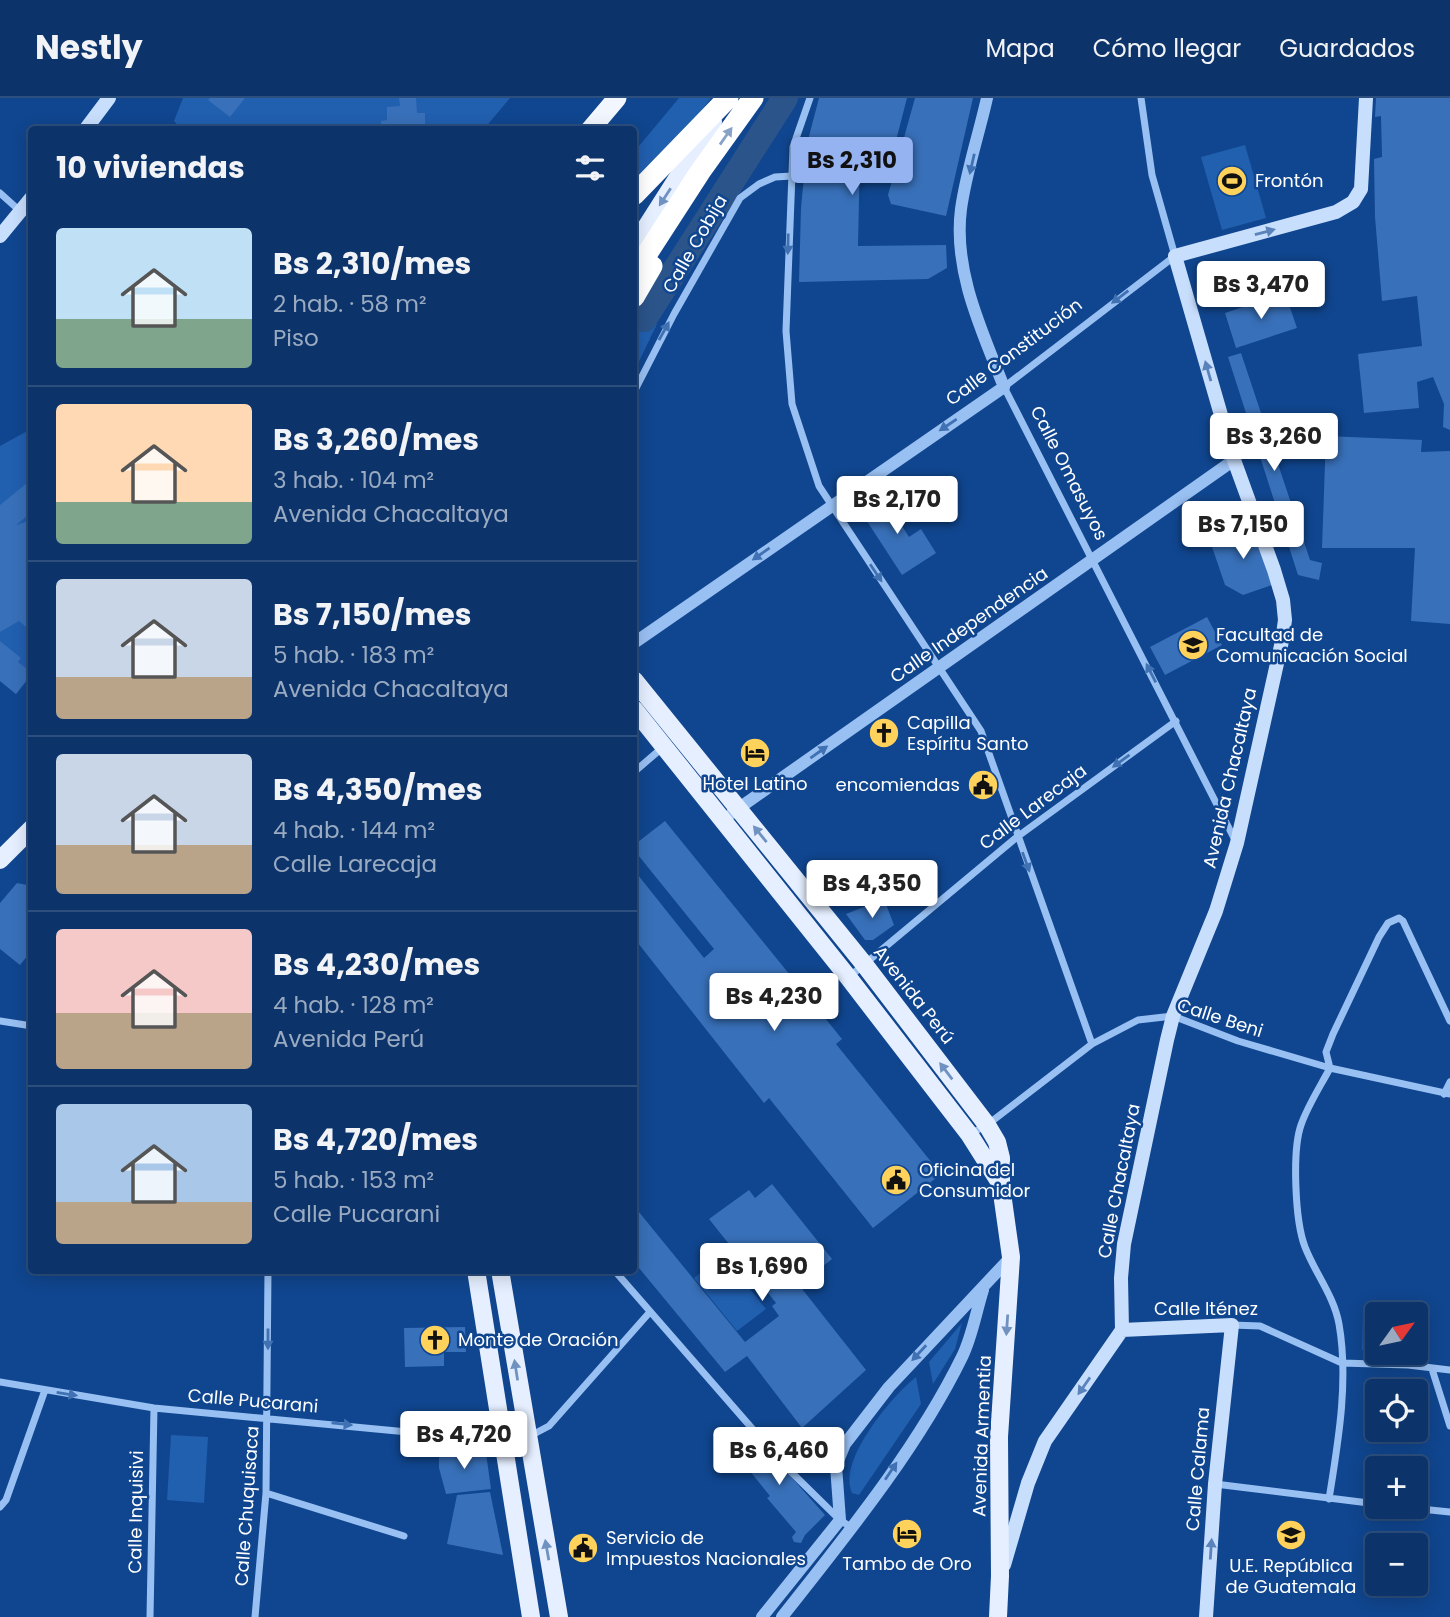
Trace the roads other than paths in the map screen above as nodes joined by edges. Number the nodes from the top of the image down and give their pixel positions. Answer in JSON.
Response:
{"nodes":[{"id":1,"x":109,"y":98,"type":"edge"},
{"id":2,"x":617,"y":98,"type":"edge"},
{"id":3,"x":728,"y":98,"type":"edge"},
{"id":4,"x":753,"y":98,"type":"edge"},
{"id":5,"x":810,"y":98,"type":"edge"},
{"id":6,"x":987,"y":98,"type":"edge"},
{"id":7,"x":1141,"y":98,"type":"edge"},
{"id":8,"x":1366,"y":98,"type":"edge"},
{"id":9,"x":88,"y":126,"type":"edge"},
{"id":10,"x":593,"y":126,"type":"edge"},
{"id":11,"x":700,"y":172,"type":"junction"},
{"id":12,"x":792,"y":176,"type":"junction"},
{"id":13,"x":637,"y":192,"type":"edge"},
{"id":14,"x":0,"y":193,"type":"edge"},
{"id":15,"x":28,"y":202,"type":"edge"},
{"id":16,"x":20,"y":211,"type":"junction"},
{"id":17,"x":0,"y":236,"type":"edge"},
{"id":18,"x":637,"y":241,"type":"edge"},
{"id":19,"x":1175,"y":256,"type":"junction"},
{"id":20,"x":637,"y":269,"type":"edge"},
{"id":21,"x":637,"y":292,"type":"edge"},
{"id":22,"x":637,"y":386,"type":"edge"},
{"id":23,"x":1004,"y":387,"type":"junction"},
{"id":24,"x":1234,"y":460,"type":"junction"},
{"id":25,"x":831,"y":505,"type":"junction"},
{"id":26,"x":1094,"y":559,"type":"junction"},
{"id":27,"x":637,"y":641,"type":"edge"},
{"id":28,"x":939,"y":667,"type":"junction"},
{"id":29,"x":637,"y":685,"type":"edge"},
{"id":30,"x":637,"y":712,"type":"edge"},
{"id":31,"x":1176,"y":720,"type":"junction"},
{"id":32,"x":671,"y":740,"type":"junction"},
{"id":33,"x":637,"y":769,"type":"edge"},
{"id":34,"x":739,"y":808,"type":"junction"},
{"id":35,"x":723,"y":819,"type":"junction"},
{"id":36,"x":28,"y":832,"type":"edge"},
{"id":37,"x":1017,"y":837,"type":"junction"},
{"id":38,"x":1237,"y":843,"type":"junction"},
{"id":39,"x":0,"y":859,"type":"edge"},
{"id":40,"x":864,"y":964,"type":"junction"},
{"id":41,"x":848,"y":977,"type":"junction"},
{"id":42,"x":1172,"y":1016,"type":"junction"},
{"id":43,"x":0,"y":1021,"type":"edge"},
{"id":44,"x":1450,"y":1021,"type":"edge"},
{"id":45,"x":28,"y":1025,"type":"edge"},
{"id":46,"x":1092,"y":1044,"type":"junction"},
{"id":47,"x":1330,"y":1068,"type":"junction"},
{"id":48,"x":1450,"y":1082,"type":"edge"},
{"id":49,"x":1447,"y":1094,"type":"edge"},
{"id":50,"x":987,"y":1125,"type":"junction"},
{"id":51,"x":969,"y":1134,"type":"junction"},
{"id":52,"x":1001,"y":1186,"type":"junction"},
{"id":53,"x":1011,"y":1257,"type":"junction"},
{"id":54,"x":268,"y":1274,"type":"edge"},
{"id":55,"x":477,"y":1274,"type":"edge"},
{"id":56,"x":501,"y":1274,"type":"edge"},
{"id":57,"x":617,"y":1274,"type":"edge"},
{"id":58,"x":984,"y":1286,"type":"junction"},
{"id":59,"x":649,"y":1313,"type":"junction"},
{"id":60,"x":1232,"y":1325,"type":"junction"},
{"id":61,"x":1122,"y":1330,"type":"junction"},
{"id":62,"x":1342,"y":1363,"type":"junction"},
{"id":63,"x":1432,"y":1369,"type":"junction"},
{"id":64,"x":1450,"y":1370,"type":"edge"},
{"id":65,"x":0,"y":1382,"type":"edge"},
{"id":66,"x":45,"y":1390,"type":"junction"},
{"id":67,"x":154,"y":1408,"type":"junction"},
{"id":68,"x":268,"y":1417,"type":"junction"},
{"id":69,"x":1450,"y":1426,"type":"edge"},
{"id":70,"x":528,"y":1438,"type":"junction"},
{"id":71,"x":504,"y":1441,"type":"junction"},
{"id":72,"x":1215,"y":1484,"type":"junction"},
{"id":73,"x":266,"y":1493,"type":"junction"},
{"id":74,"x":1329,"y":1499,"type":"junction"},
{"id":75,"x":1365,"y":1503,"type":"edge"},
{"id":76,"x":0,"y":1507,"type":"edge"},
{"id":77,"x":1428,"y":1510,"type":"edge"},
{"id":78,"x":1450,"y":1512,"type":"edge"},
{"id":79,"x":840,"y":1520,"type":"junction"},
{"id":80,"x":852,"y":1528,"type":"junction"},
{"id":81,"x":404,"y":1536,"type":"dead end"},
{"id":82,"x":1000,"y":1576,"type":"junction"},
{"id":83,"x":767,"y":1615,"type":"edge"},
{"id":84,"x":150,"y":1617,"type":"edge"},
{"id":85,"x":255,"y":1617,"type":"edge"},
{"id":86,"x":531,"y":1617,"type":"edge"},
{"id":87,"x":559,"y":1617,"type":"edge"},
{"id":88,"x":782,"y":1617,"type":"edge"},
{"id":89,"x":998,"y":1617,"type":"edge"},
{"id":90,"x":1206,"y":1617,"type":"edge"}],
"edges":[{"from":1,"to":9,"type":"main road"},
{"from":2,"to":10,"type":"highway"},
{"from":3,"to":13,"type":"highway"},
{"from":3,"to":18,"type":"main road","one_way":true},
{"from":11,"to":4,"type":"highway","one_way":true},
{"from":5,"to":12,"type":"street"},
{"from":6,"to":23,"type":"street","name":"Calle Omasuyos","one_way":true},
{"from":7,"to":19,"type":"street","name":"Avenida Chacaltaya"},
{"from":19,"to":8,"type":"main road","name":"Calle Constitución","one_way":true},
{"from":11,"to":20,"type":"highway"},
{"from":11,"to":21,"type":"highway"},
{"from":22,"to":12,"type":"street","name":"Calle Cobija","one_way":true},
{"from":12,"to":25,"type":"street","one_way":true},
{"from":14,"to":16,"type":"street"},
{"from":15,"to":16,"type":"main road"},
{"from":16,"to":17,"type":"main road"},
{"from":19,"to":23,"type":"street","name":"Calle Constitución","one_way":true},
{"from":24,"to":19,"type":"main road","name":"Avenida Chacaltaya","one_way":true},
{"from":23,"to":25,"type":"street","name":"Calle Constitución","one_way":true},
{"from":23,"to":26,"type":"street","name":"Calle Omasuyos"},
{"from":24,"to":26,"type":"street","name":"Calle Independencia"},
{"from":24,"to":38,"type":"main road","name":"Avenida Chacaltaya"},
{"from":25,"to":27,"type":"street","name":"Calle Constitución","one_way":true},
{"from":25,"to":28,"type":"street","one_way":true},
{"from":26,"to":28,"type":"street","name":"Calle Independencia"},
{"from":31,"to":26,"type":"street","name":"Calle Omasuyos","one_way":true},
{"from":34,"to":28,"type":"street","name":"Calle Independencia","one_way":true},
{"from":28,"to":37,"type":"street"},
{"from":29,"to":32,"type":"main road","name":"Avenida Perú"},
{"from":30,"to":32,"type":"main road","name":"Avenida Perú"},
{"from":31,"to":37,"type":"street","name":"Calle Larecaja","one_way":true},
{"from":31,"to":38,"type":"street","name":"Calle Omasuyos"},
{"from":32,"to":33,"type":"street"},
{"from":32,"to":34,"type":"main road","name":"Avenida Perú"},
{"from":32,"to":35,"type":"main road","name":"Avenida Perú"},
{"from":34,"to":35,"type":"street","name":"Calle Independencia"},
{"from":40,"to":34,"type":"main road","name":"Avenida Perú","one_way":true},
{"from":35,"to":41,"type":"main road","name":"Avenida Perú"},
{"from":36,"to":39,"type":"main road"},
{"from":37,"to":40,"type":"street","name":"Calle Larecaja"},
{"from":37,"to":46,"type":"street","one_way":true},
{"from":38,"to":42,"type":"main road","name":"Avenida Chacaltaya"},
{"from":40,"to":41,"type":"street","name":"Calle Larecaja"},
{"from":50,"to":40,"type":"main road","name":"Avenida Perú","one_way":true},
{"from":41,"to":51,"type":"main road","name":"Avenida Perú"},
{"from":42,"to":46,"type":"street","name":"Calle Beni"},
{"from":42,"to":47,"type":"street","name":"Calle Beni"},
{"from":42,"to":61,"type":"main road","name":"Calle Chacaltaya"},
{"from":43,"to":45,"type":"street"},
{"from":44,"to":47,"type":"street"},
{"from":46,"to":50,"type":"street","name":"Calle Beni"},
{"from":47,"to":49,"type":"street","name":"Calle Beni"},
{"from":47,"to":62,"type":"street"},
{"from":48,"to":49,"type":"street"},
{"from":50,"to":51,"type":"street","name":"Calle Beni"},
{"from":50,"to":52,"type":"main road","name":"Avenida Perú"},
{"from":51,"to":52,"type":"main road","name":"Avenida Perú"},
{"from":52,"to":53,"type":"main road","name":"Avenida Perú"},
{"from":53,"to":58,"type":"street"},
{"from":53,"to":82,"type":"main road","name":"Avenida Armentia","one_way":true},
{"from":54,"to":68,"type":"street","name":"Calle Chuquisaca","one_way":true},
{"from":55,"to":71,"type":"main road"},
{"from":70,"to":56,"type":"main road","one_way":true},
{"from":57,"to":59,"type":"street"},
{"from":58,"to":79,"type":"street","one_way":true},
{"from":80,"to":58,"type":"street","one_way":true},
{"from":59,"to":70,"type":"street"},
{"from":59,"to":79,"type":"street"},
{"from":60,"to":61,"type":"main road","name":"Calle Iténez"},
{"from":60,"to":62,"type":"street","name":"Calle Iténez"},
{"from":60,"to":72,"type":"main road","name":"Calle Calama"},
{"from":61,"to":82,"type":"main road","one_way":true},
{"from":62,"to":63,"type":"street","name":"Calle Iténez"},
{"from":62,"to":74,"type":"street"},
{"from":63,"to":64,"type":"street","name":"Calle Iténez"},
{"from":63,"to":69,"type":"street"},
{"from":65,"to":66,"type":"street","name":"Calle Pucarani"},
{"from":66,"to":67,"type":"street","name":"Calle Pucarani","one_way":true},
{"from":66,"to":76,"type":"street"},
{"from":67,"to":68,"type":"street","name":"Calle Pucarani"},
{"from":67,"to":84,"type":"street","name":"Calle Inquisivi"},
{"from":68,"to":71,"type":"street","name":"Calle Pucarani","one_way":true},
{"from":68,"to":73,"type":"street","name":"Calle Chuquisaca"},
{"from":70,"to":71,"type":"main road"},
{"from":87,"to":70,"type":"main road","one_way":true},
{"from":71,"to":86,"type":"main road"},
{"from":72,"to":74,"type":"street"},
{"from":90,"to":72,"type":"main road","name":"Calle Calama","one_way":true},
{"from":73,"to":81,"type":"street"},
{"from":73,"to":85,"type":"street","name":"Calle Chuquisaca"},
{"from":74,"to":75,"type":"street"},
{"from":77,"to":78,"type":"street"},
{"from":79,"to":80,"type":"street"},
{"from":79,"to":83,"type":"street"},
{"from":80,"to":88,"type":"street"},
{"from":82,"to":89,"type":"main road","name":"Avenida Armentia"}]}
